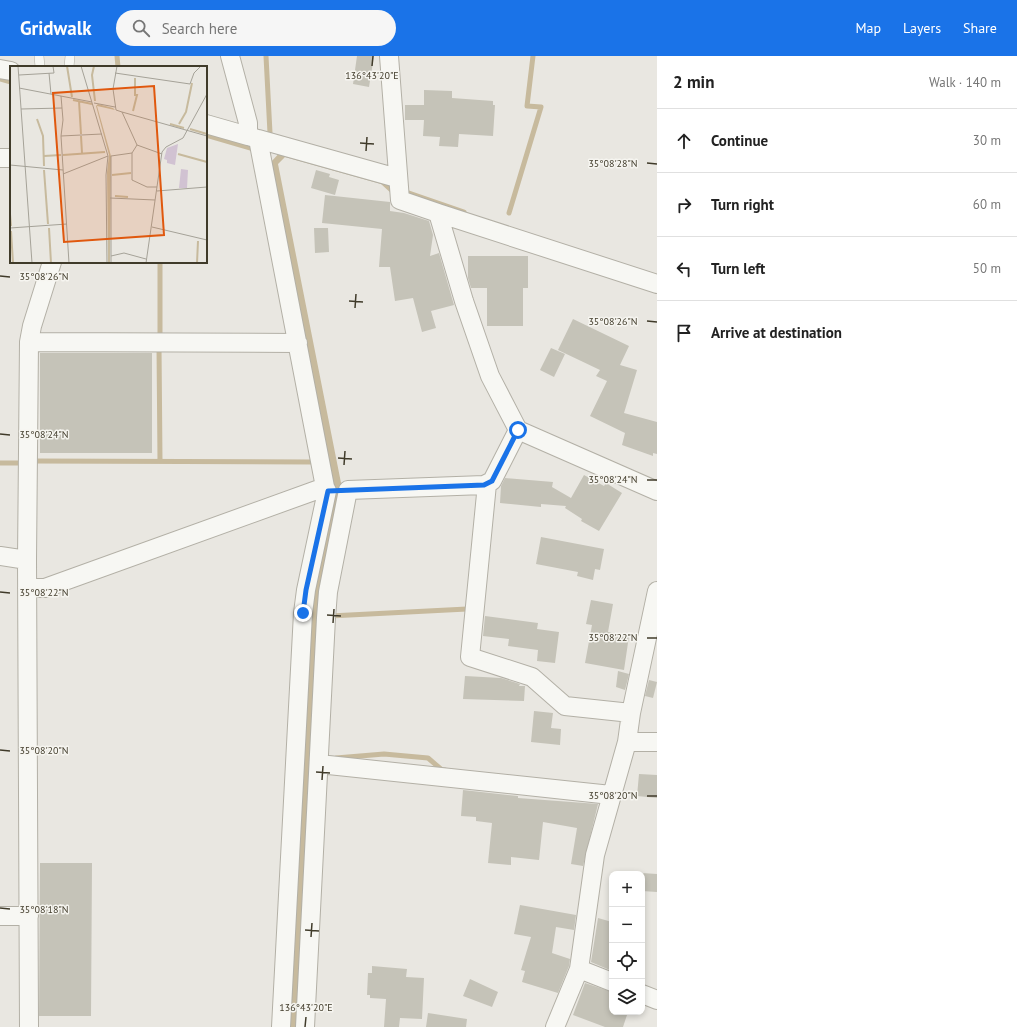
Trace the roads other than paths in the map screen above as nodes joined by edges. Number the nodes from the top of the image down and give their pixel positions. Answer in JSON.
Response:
{"nodes":[{"id":1,"x":39,"y":56,"type":"edge"},
{"id":2,"x":230,"y":56,"type":"edge"},
{"id":3,"x":389,"y":56,"type":"edge"},
{"id":4,"x":40,"y":66,"type":"edge"},
{"id":5,"x":0,"y":68,"type":"edge"},
{"id":6,"x":10,"y":71,"type":"edge"},
{"id":7,"x":207,"y":124,"type":"edge"},
{"id":8,"x":253,"y":137,"type":"junction"},
{"id":9,"x":397,"y":178,"type":"junction"},
{"id":10,"x":438,"y":213,"type":"junction"},
{"id":11,"x":52,"y":263,"type":"edge"},
{"id":12,"x":657,"y":284,"type":"edge"},
{"id":13,"x":29,"y":342,"type":"junction"},
{"id":14,"x":298,"y":343,"type":"junction"},
{"id":15,"x":518,"y":430,"type":"junction"},
{"id":16,"x":487,"y":484,"type":"junction"},
{"id":17,"x":335,"y":490,"type":"junction"},
{"id":18,"x":657,"y":491,"type":"edge"},
{"id":19,"x":0,"y":556,"type":"edge"},
{"id":20,"x":27,"y":560,"type":"junction"},
{"id":21,"x":28,"y":588,"type":"junction"},
{"id":22,"x":657,"y":591,"type":"edge"},
{"id":23,"x":631,"y":713,"type":"junction"},
{"id":24,"x":627,"y":742,"type":"junction"},
{"id":25,"x":657,"y":742,"type":"edge"},
{"id":26,"x":319,"y":764,"type":"junction"},
{"id":27,"x":611,"y":795,"type":"junction"},
{"id":28,"x":0,"y":916,"type":"edge"},
{"id":29,"x":29,"y":916,"type":"junction"},
{"id":30,"x":579,"y":969,"type":"junction"},
{"id":31,"x":609,"y":981,"type":"edge"},
{"id":32,"x":645,"y":995,"type":"edge"},
{"id":33,"x":657,"y":1000,"type":"edge"},
{"id":34,"x":29,"y":1027,"type":"edge"},
{"id":35,"x":281,"y":1027,"type":"edge"},
{"id":36,"x":305,"y":1027,"type":"edge"},
{"id":37,"x":555,"y":1027,"type":"edge"}],
"edges":[{"from":1,"to":4,"type":"lane"},
{"from":2,"to":8,"type":"street"},
{"from":3,"to":9,"type":"street"},
{"from":5,"to":6,"type":"street"},
{"from":7,"to":8,"type":"street"},
{"from":8,"to":9,"type":"street"},
{"from":8,"to":14,"type":"street"},
{"from":9,"to":10,"type":"street"},
{"from":10,"to":12,"type":"street"},
{"from":10,"to":15,"type":"street"},
{"from":11,"to":13,"type":"street"},
{"from":13,"to":14,"type":"street"},
{"from":13,"to":20,"type":"street"},
{"from":14,"to":17,"type":"street"},
{"from":15,"to":16,"type":"street"},
{"from":15,"to":18,"type":"street"},
{"from":16,"to":17,"type":"street"},
{"from":16,"to":23,"type":"street"},
{"from":17,"to":21,"type":"street"},
{"from":17,"to":26,"type":"street"},
{"from":17,"to":35,"type":"street"},
{"from":19,"to":20,"type":"street"},
{"from":20,"to":21,"type":"street"},
{"from":21,"to":29,"type":"street"},
{"from":22,"to":23,"type":"street"},
{"from":23,"to":24,"type":"street"},
{"from":24,"to":25,"type":"street"},
{"from":24,"to":27,"type":"street"},
{"from":26,"to":27,"type":"street"},
{"from":26,"to":36,"type":"street"},
{"from":27,"to":30,"type":"street"},
{"from":28,"to":29,"type":"street"},
{"from":29,"to":34,"type":"street"},
{"from":30,"to":31,"type":"street"},
{"from":30,"to":37,"type":"street"},
{"from":32,"to":33,"type":"street"}]}
